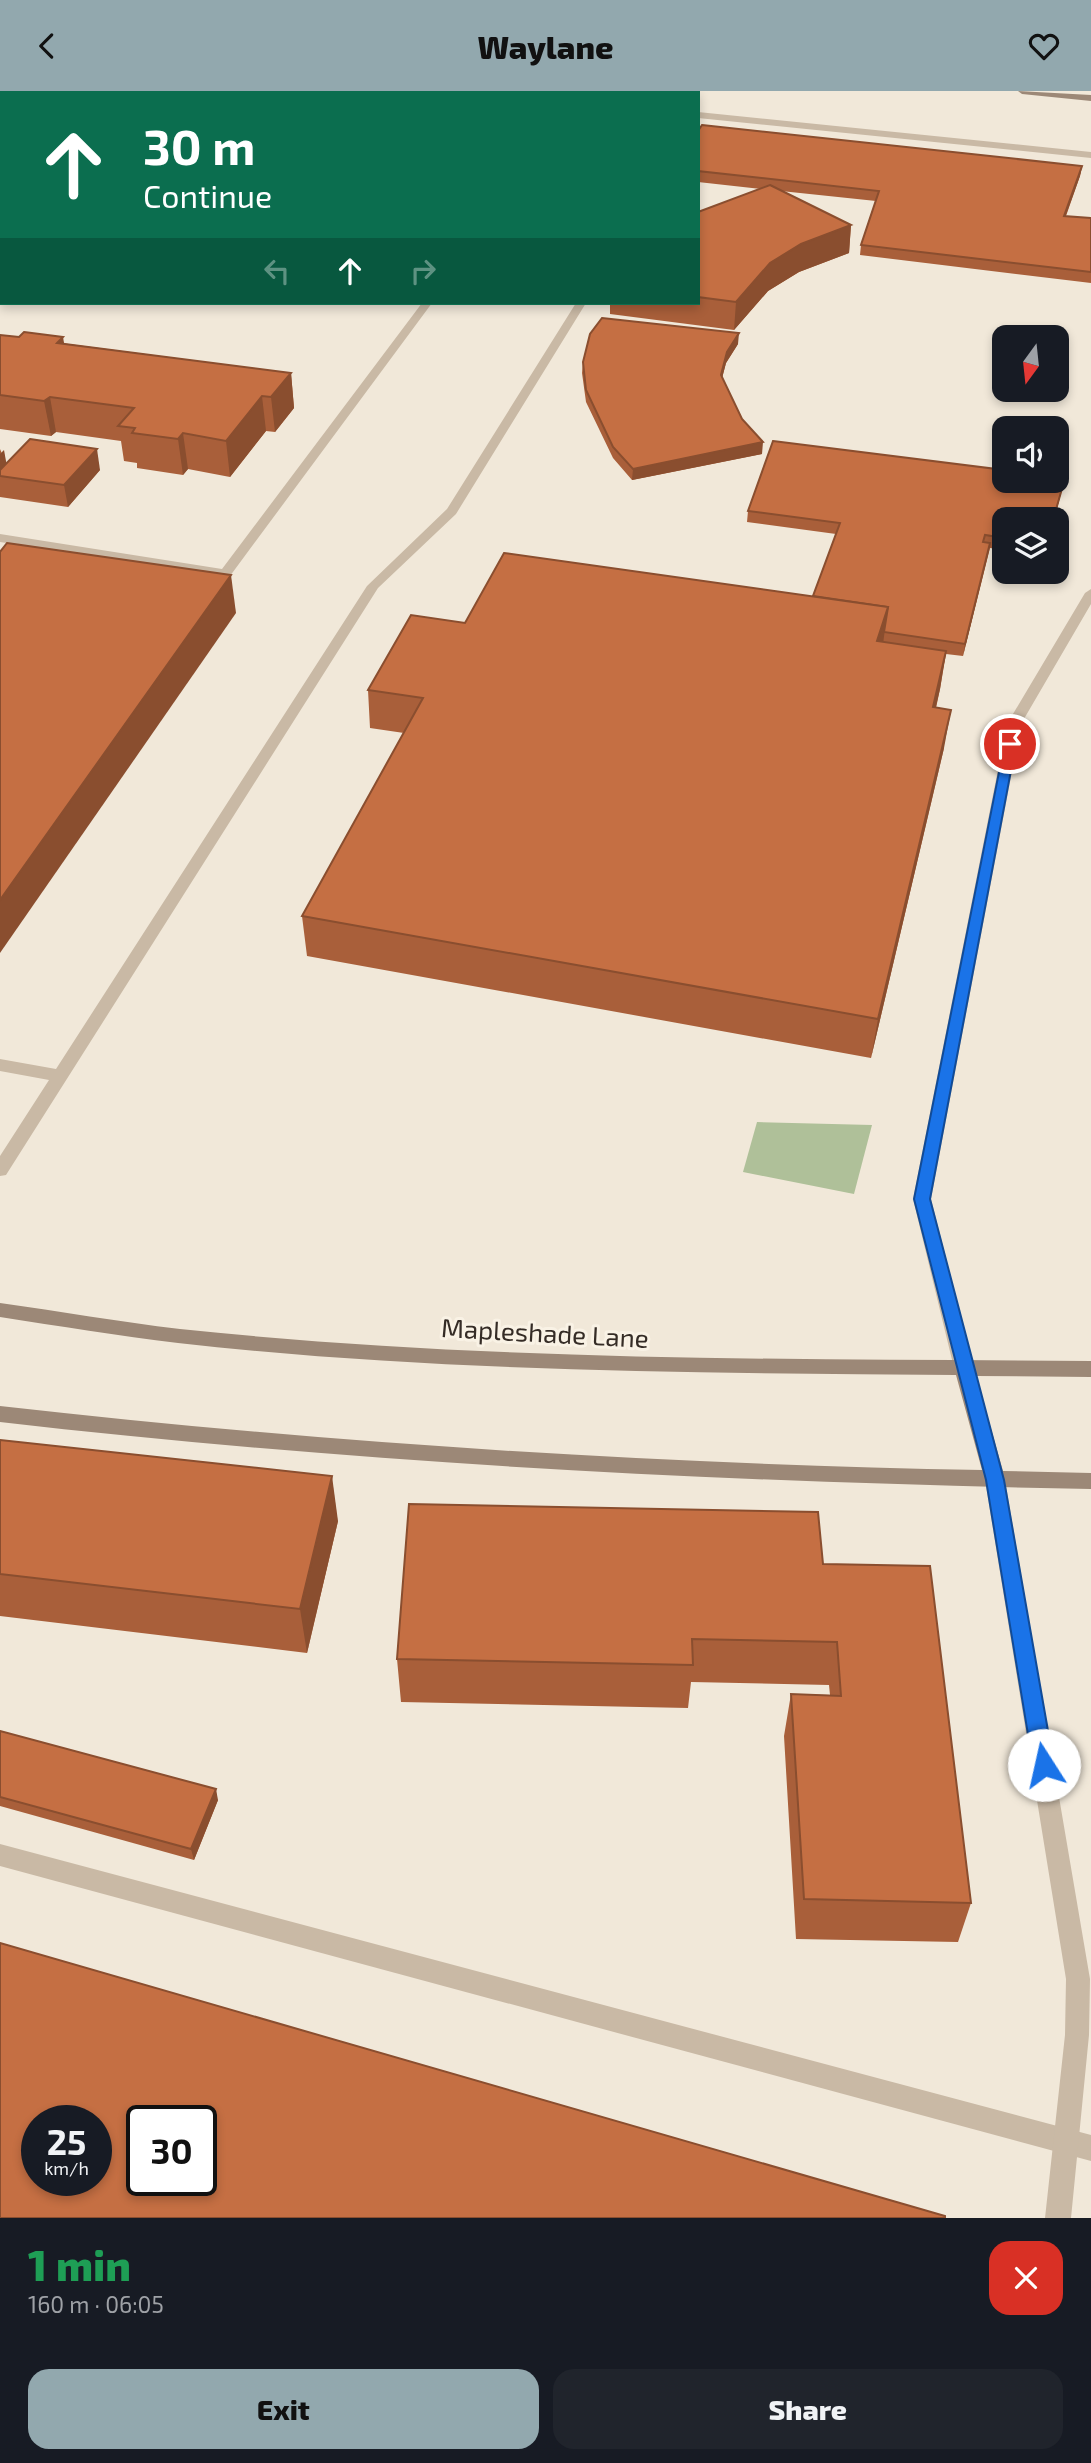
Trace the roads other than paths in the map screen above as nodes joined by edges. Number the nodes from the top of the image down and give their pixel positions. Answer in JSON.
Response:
{"nodes":[{"id":1,"x":1022,"y":91,"type":"edge"},
{"id":2,"x":1091,"y":98,"type":"edge"},
{"id":3,"x":700,"y":115,"type":"edge"},
{"id":4,"x":1091,"y":155,"type":"edge"},
{"id":5,"x":426,"y":305,"type":"edge"},
{"id":6,"x":580,"y":305,"type":"edge"},
{"id":7,"x":0,"y":538,"type":"edge"},
{"id":8,"x":106,"y":554,"type":"junction"},
{"id":9,"x":92,"y":572,"type":"edge"},
{"id":10,"x":1091,"y":593,"type":"edge"},
{"id":11,"x":0,"y":1065,"type":"edge"},
{"id":12,"x":60,"y":1076,"type":"junction"},
{"id":13,"x":0,"y":1170,"type":"edge"},
{"id":14,"x":0,"y":1310,"type":"edge"},
{"id":15,"x":964,"y":1368,"type":"junction"},
{"id":16,"x":1091,"y":1369,"type":"edge"},
{"id":17,"x":0,"y":1414,"type":"edge"},
{"id":18,"x":995,"y":1480,"type":"junction"},
{"id":19,"x":1091,"y":1481,"type":"edge"},
{"id":20,"x":0,"y":1855,"type":"edge"},
{"id":21,"x":1066,"y":2140,"type":"junction"},
{"id":22,"x":1091,"y":2147,"type":"edge"},
{"id":23,"x":1058,"y":2218,"type":"edge"}],
"edges":[{"from":1,"to":2,"type":"main road"},
{"from":3,"to":4,"type":"street"},
{"from":5,"to":8,"type":"street"},
{"from":6,"to":12,"type":"street"},
{"from":7,"to":8,"type":"street"},
{"from":8,"to":9,"type":"street"},
{"from":10,"to":15,"type":"street"},
{"from":11,"to":12,"type":"street"},
{"from":12,"to":13,"type":"street"},
{"from":14,"to":15,"type":"main road","name":"Mapleshade Lane"},
{"from":15,"to":16,"type":"main road","name":"Mapleshade Lane"},
{"from":15,"to":18,"type":"main road"},
{"from":17,"to":18,"type":"main road"},
{"from":18,"to":19,"type":"main road"},
{"from":18,"to":21,"type":"street"},
{"from":20,"to":21,"type":"street"},
{"from":21,"to":22,"type":"street"},
{"from":21,"to":23,"type":"street"}]}
